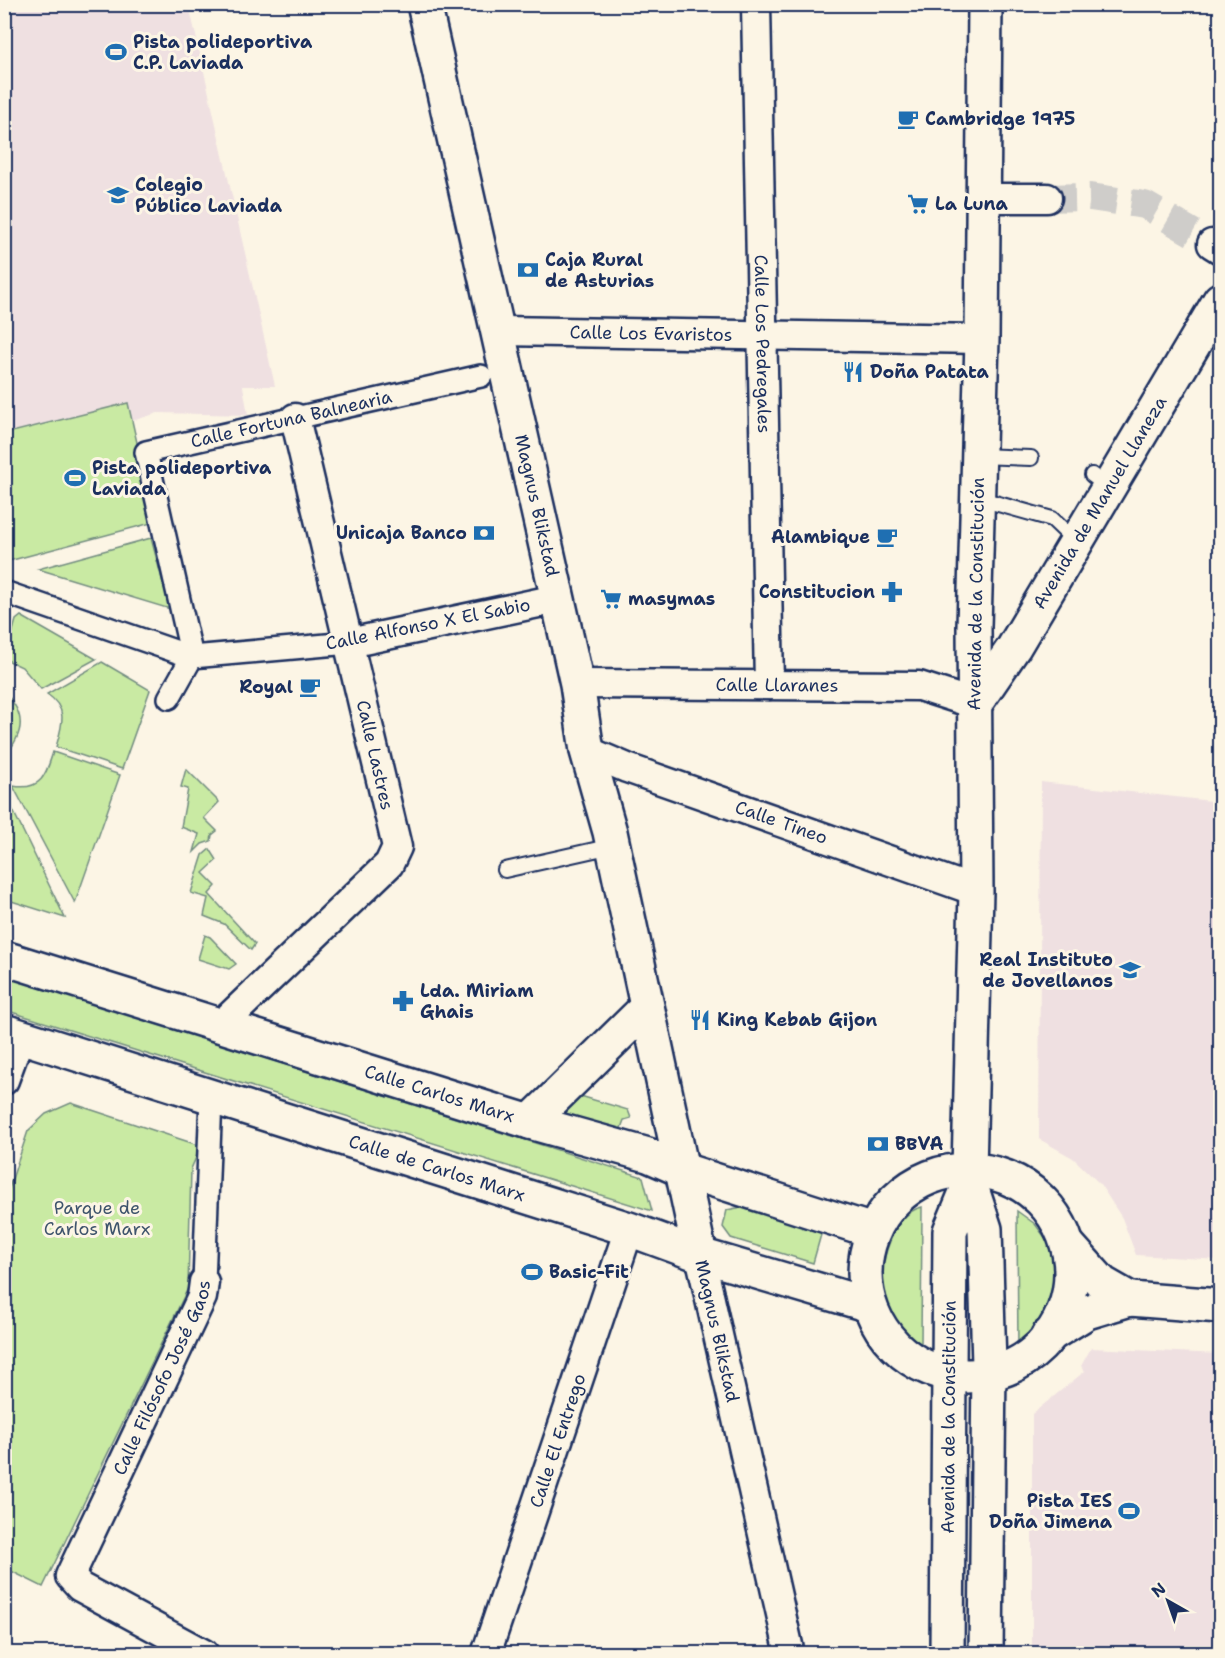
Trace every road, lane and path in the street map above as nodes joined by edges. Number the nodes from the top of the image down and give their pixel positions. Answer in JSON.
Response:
{"nodes":[{"id":1,"x":424,"y":4,"type":"edge"},
{"id":2,"x":756,"y":4,"type":"edge"},
{"id":3,"x":985,"y":4,"type":"edge"},
{"id":4,"x":983,"y":198,"type":"junction"},
{"id":5,"x":1047,"y":198,"type":"tunnel mouth"},
{"id":6,"x":1221,"y":300,"type":"edge"},
{"id":7,"x":499,"y":331,"type":"junction"},
{"id":8,"x":761,"y":335,"type":"junction"},
{"id":9,"x":982,"y":339,"type":"junction"},
{"id":10,"x":482,"y":376,"type":"dead end"},
{"id":11,"x":295,"y":418,"type":"junction"},
{"id":12,"x":978,"y":456,"type":"junction"},
{"id":13,"x":1031,"y":458,"type":"dead end"},
{"id":14,"x":977,"y":498,"type":"junction"},
{"id":15,"x":1076,"y":542,"type":"junction"},
{"id":16,"x":4,"y":592,"type":"edge"},
{"id":17,"x":557,"y":599,"type":"junction"},
{"id":18,"x":349,"y":643,"type":"junction"},
{"id":19,"x":192,"y":657,"type":"junction"},
{"id":20,"x":577,"y":684,"type":"junction"},
{"id":21,"x":769,"y":685,"type":"junction"},
{"id":22,"x":169,"y":698,"type":"dead end"},
{"id":23,"x":975,"y":704,"type":"junction"},
{"id":24,"x":587,"y":751,"type":"junction"},
{"id":25,"x":612,"y":846,"type":"junction"},
{"id":26,"x":505,"y":870,"type":"dead end"},
{"id":27,"x":976,"y":891,"type":"junction"},
{"id":28,"x":4,"y":958,"type":"edge"},
{"id":29,"x":645,"y":1010,"type":"junction"},
{"id":30,"x":220,"y":1026,"type":"junction"},
{"id":31,"x":12,"y":1034,"type":"edge"},
{"id":32,"x":4,"y":1080,"type":"edge"},
{"id":33,"x":211,"y":1096,"type":"junction"},
{"id":34,"x":530,"y":1122,"type":"junction"},
{"id":35,"x":680,"y":1168,"type":"junction"},
{"id":36,"x":969,"y":1177,"type":"junction"},
{"id":37,"x":629,"y":1230,"type":"junction"},
{"id":38,"x":873,"y":1231,"type":"junction"},
{"id":39,"x":1068,"y":1245,"type":"junction"},
{"id":40,"x":700,"y":1255,"type":"junction"},
{"id":41,"x":204,"y":1282,"type":"joint"},
{"id":42,"x":1130,"y":1299,"type":"junction"},
{"id":43,"x":869,"y":1305,"type":"junction"},
{"id":44,"x":1221,"y":1306,"type":"edge"},
{"id":45,"x":1048,"y":1336,"type":"junction"},
{"id":46,"x":951,"y":1375,"type":"junction"},
{"id":47,"x":989,"y":1376,"type":"junction"},
{"id":48,"x":204,"y":1653,"type":"edge"},
{"id":49,"x":486,"y":1653,"type":"edge"},
{"id":50,"x":790,"y":1653,"type":"edge"},
{"id":51,"x":947,"y":1653,"type":"edge"},
{"id":52,"x":986,"y":1653,"type":"edge"}],
"edges":[{"from":1,"to":7,"type":"main road","name":"Magnus Blikstad"},
{"from":2,"to":8,"type":"street","name":"Calle Los Pedregales"},
{"from":3,"to":4,"type":"main road","name":"Avenida de la Constitución"},
{"from":4,"to":5,"type":"street"},
{"from":4,"to":9,"type":"main road","name":"Avenida de la Constitución"},
{"from":6,"to":15,"type":"main road","name":"Avenida de Manuel Llaneza"},
{"from":7,"to":8,"type":"street","name":"Calle Los Evaristos"},
{"from":7,"to":17,"type":"main road","name":"Magnus Blikstad"},
{"from":8,"to":9,"type":"street","name":"Calle Los Evaristos"},
{"from":8,"to":21,"type":"street","name":"Calle Los Pedregales"},
{"from":9,"to":12,"type":"main road","name":"Avenida de la Constitución"},
{"from":10,"to":11,"type":"street","name":"Calle Fortuna Balnearia"},
{"from":11,"to":18,"type":"street","name":"Calle Lastres"},
{"from":11,"to":19,"type":"street","name":"Calle Fortuna Balnearia"},
{"from":12,"to":13,"type":"lane"},
{"from":12,"to":14,"type":"main road","name":"Avenida de la Constitución"},
{"from":14,"to":15,"type":"lane"},
{"from":14,"to":23,"type":"main road","name":"Avenida de la Constitución"},
{"from":15,"to":23,"type":"main road","name":"Avenida de Manuel Llaneza"},
{"from":16,"to":19,"type":"street"},
{"from":17,"to":18,"type":"street","name":"Calle Alfonso X El Sabio"},
{"from":17,"to":20,"type":"main road","name":"Magnus Blikstad"},
{"from":18,"to":19,"type":"street","name":"Calle Alfonso X El Sabio"},
{"from":18,"to":30,"type":"street","name":"Calle Lastres"},
{"from":19,"to":22,"type":"street"},
{"from":20,"to":21,"type":"street","name":"Calle Llaranes"},
{"from":20,"to":24,"type":"main road","name":"Magnus Blikstad"},
{"from":21,"to":23,"type":"street","name":"Calle Llaranes"},
{"from":23,"to":27,"type":"main road","name":"Avenida de la Constitución"},
{"from":24,"to":25,"type":"main road","name":"Magnus Blikstad"},
{"from":24,"to":27,"type":"street","name":"Calle Tineo"},
{"from":25,"to":26,"type":"lane"},
{"from":25,"to":29,"type":"main road","name":"Magnus Blikstad"},
{"from":27,"to":36,"type":"main road","name":"Avenida de la Constitución"},
{"from":28,"to":30,"type":"main road","name":"Calle Carlos Marx"},
{"from":29,"to":34,"type":"main road"},
{"from":29,"to":35,"type":"main road","name":"Magnus Blikstad"},
{"from":30,"to":34,"type":"main road","name":"Calle Carlos Marx"},
{"from":31,"to":32,"type":"street"},
{"from":31,"to":33,"type":"main road","name":"Calle de Carlos Marx"},
{"from":33,"to":37,"type":"main road","name":"Calle de Carlos Marx"},
{"from":33,"to":41,"type":"street","name":"Calle Filósofo José Gaos"},
{"from":34,"to":35,"type":"main road","name":"Calle Carlos Marx"},
{"from":35,"to":38,"type":"main road","name":"Calle Carlos Marx"},
{"from":35,"to":40,"type":"main road","name":"Magnus Blikstad"},
{"from":36,"to":38,"type":"main road"},
{"from":36,"to":39,"type":"main road"},
{"from":36,"to":46,"type":"main road","name":"Avenida de la Constitución"},
{"from":36,"to":47,"type":"main road","name":"Avenida de la Constitución"},
{"from":37,"to":40,"type":"main road","name":"Calle de Carlos Marx"},
{"from":37,"to":49,"type":"street","name":"Calle El Entrego"},
{"from":38,"to":43,"type":"main road"},
{"from":39,"to":42,"type":"main road"},
{"from":39,"to":45,"type":"main road"},
{"from":40,"to":43,"type":"main road","name":"Calle de Carlos Marx"},
{"from":40,"to":50,"type":"street","name":"Magnus Blikstad"},
{"from":41,"to":48,"type":"street","name":"Calle Filósofo José Gaos"},
{"from":42,"to":44,"type":"main road"},
{"from":42,"to":45,"type":"main road"},
{"from":43,"to":46,"type":"main road"},
{"from":45,"to":47,"type":"main road"},
{"from":46,"to":47,"type":"main road"},
{"from":46,"to":51,"type":"main road","name":"Avenida de la Constitución"},
{"from":47,"to":52,"type":"main road","name":"Avenida de la Constitución"}]}
